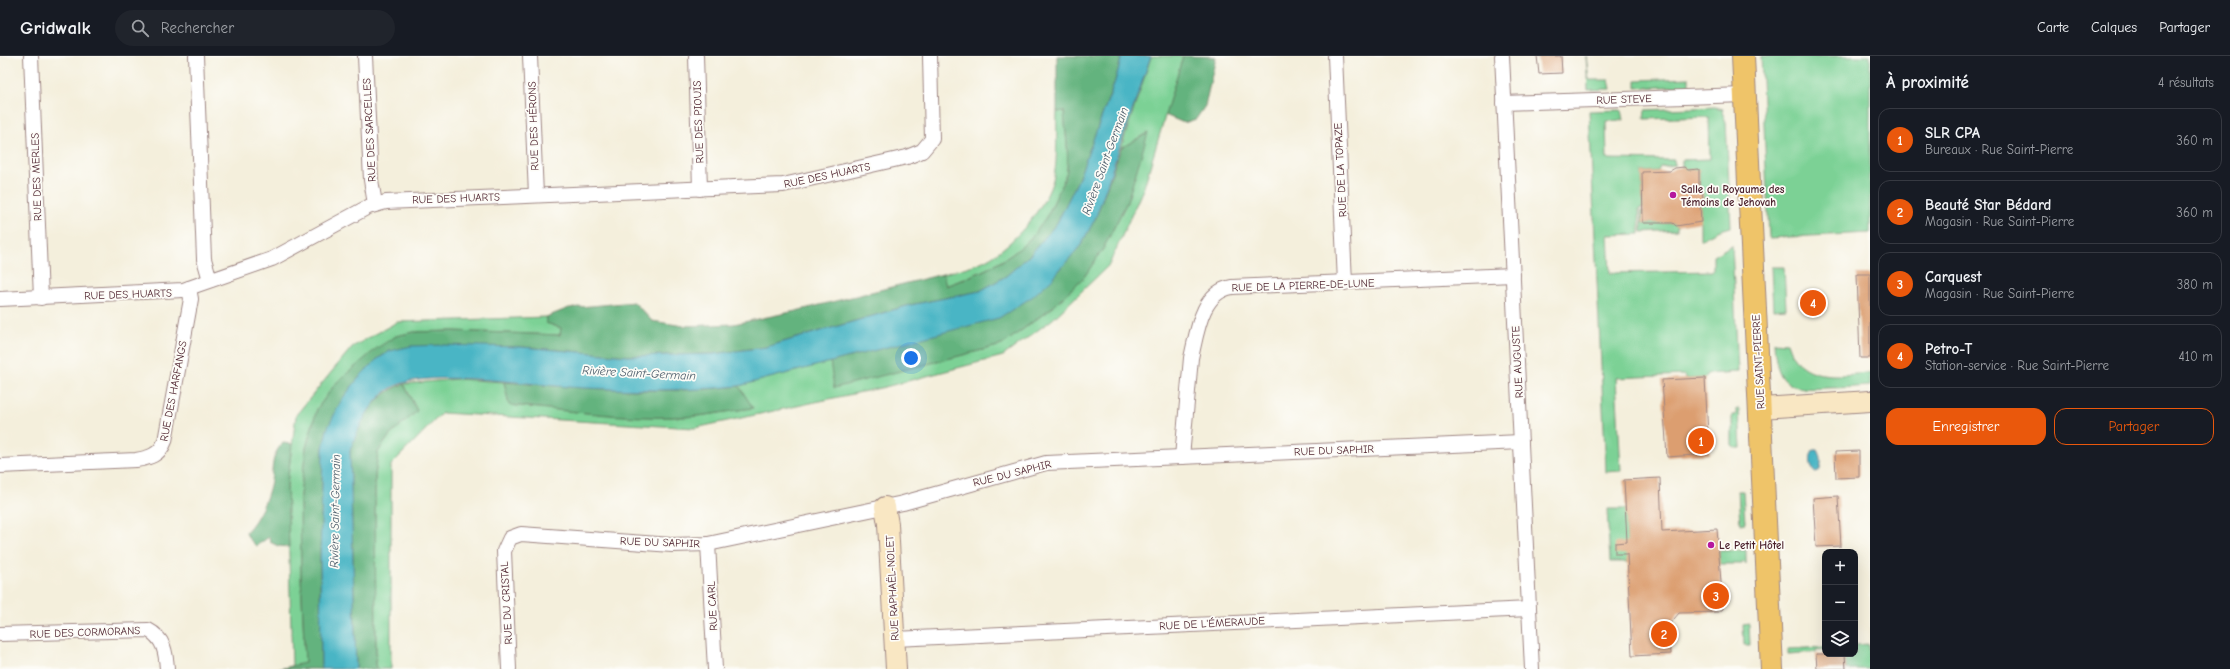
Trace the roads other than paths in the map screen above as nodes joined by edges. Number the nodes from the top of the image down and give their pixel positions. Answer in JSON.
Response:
{"nodes":[{"id":1,"x":31,"y":56,"type":"edge"},
{"id":2,"x":196,"y":56,"type":"edge"},
{"id":3,"x":365,"y":56,"type":"edge"},
{"id":4,"x":530,"y":56,"type":"edge"},
{"id":5,"x":696,"y":56,"type":"edge"},
{"id":6,"x":930,"y":56,"type":"edge"},
{"id":7,"x":1335,"y":56,"type":"edge"},
{"id":8,"x":1502,"y":56,"type":"edge"},
{"id":9,"x":1743,"y":56,"type":"edge"},
{"id":10,"x":1745,"y":95,"type":"junction"},
{"id":11,"x":1504,"y":103,"type":"junction"},
{"id":12,"x":700,"y":189,"type":"junction"},
{"id":13,"x":536,"y":195,"type":"junction"},
{"id":14,"x":375,"y":204,"type":"junction"},
{"id":15,"x":1513,"y":275,"type":"junction"},
{"id":16,"x":210,"y":280,"type":"junction"},
{"id":17,"x":1345,"y":283,"type":"junction"},
{"id":18,"x":189,"y":288,"type":"junction"},
{"id":19,"x":41,"y":298,"type":"junction"},
{"id":20,"x":0,"y":299,"type":"edge"},
{"id":21,"x":1870,"y":402,"type":"edge"},
{"id":22,"x":1760,"y":408,"type":"junction"},
{"id":23,"x":1521,"y":442,"type":"junction"},
{"id":24,"x":1182,"y":457,"type":"junction"},
{"id":25,"x":0,"y":466,"type":"edge"},
{"id":26,"x":885,"y":507,"type":"junction"},
{"id":27,"x":510,"y":538,"type":"joint"},
{"id":28,"x":708,"y":544,"type":"junction"},
{"id":29,"x":1529,"y":609,"type":"junction"},
{"id":30,"x":0,"y":634,"type":"edge"},
{"id":31,"x":895,"y":639,"type":"junction"},
{"id":32,"x":167,"y":669,"type":"edge"},
{"id":33,"x":509,"y":669,"type":"edge"},
{"id":34,"x":715,"y":669,"type":"edge"},
{"id":35,"x":896,"y":669,"type":"edge"},
{"id":36,"x":1532,"y":669,"type":"edge"},
{"id":37,"x":1772,"y":669,"type":"edge"}],
"edges":[{"from":1,"to":19,"type":"street","name":"RUE DES MERLES"},
{"from":2,"to":16,"type":"street"},
{"from":3,"to":14,"type":"street","name":"RUE DES SARCELLES"},
{"from":4,"to":13,"type":"street","name":"RUE DES HÉRONS"},
{"from":5,"to":12,"type":"street","name":"RUE DES PIOUIS"},
{"from":6,"to":12,"type":"street","name":"RUE DES HUARTS"},
{"from":7,"to":17,"type":"street","name":"RUE DE LA TOPAZE"},
{"from":8,"to":11,"type":"street","name":"RUE AUGUSTE"},
{"from":9,"to":10,"type":"main road","name":"RUE SAINT-PIERRE"},
{"from":10,"to":11,"type":"street","name":"RUE STEVE"},
{"from":10,"to":22,"type":"main road","name":"RUE SAINT-PIERRE"},
{"from":11,"to":15,"type":"street","name":"RUE AUGUSTE"},
{"from":12,"to":13,"type":"street","name":"RUE DES HUARTS"},
{"from":13,"to":14,"type":"street","name":"RUE DES HUARTS"},
{"from":14,"to":16,"type":"street","name":"RUE DES HUARTS"},
{"from":15,"to":17,"type":"street","name":"RUE DE LA PIERRE-DE-LUNE"},
{"from":15,"to":23,"type":"street","name":"RUE AUGUSTE"},
{"from":16,"to":18,"type":"street","name":"RUE DES HUARTS"},
{"from":17,"to":24,"type":"street","name":"RUE DE LA PIERRE-DE-LUNE"},
{"from":18,"to":19,"type":"street","name":"RUE DES HUARTS"},
{"from":18,"to":25,"type":"street","name":"RUE DES HARFANGS"},
{"from":19,"to":20,"type":"street","name":"RUE DES HUARTS"},
{"from":21,"to":22,"type":"street"},
{"from":22,"to":37,"type":"main road","name":"RUE SAINT-PIERRE"},
{"from":23,"to":24,"type":"street","name":"RUE DU SAPHIR"},
{"from":23,"to":29,"type":"street","name":"RUE AUGUSTE"},
{"from":24,"to":26,"type":"street","name":"RUE DU SAPHIR"},
{"from":26,"to":28,"type":"street","name":"RUE DU SAPHIR"},
{"from":26,"to":31,"type":"street","name":"RUE RAPHAËL-NOLET"},
{"from":27,"to":28,"type":"street","name":"RUE DU SAPHIR"},
{"from":27,"to":33,"type":"street","name":"RUE DU CRISTAL"},
{"from":28,"to":34,"type":"street","name":"RUE CARL"},
{"from":29,"to":31,"type":"street","name":"RUE DE L'ÉMERAUDE"},
{"from":29,"to":36,"type":"street","name":"RUE AUGUSTE"},
{"from":30,"to":32,"type":"street","name":"RUE DES CORMORANS"},
{"from":31,"to":35,"type":"street","name":"RUE RAPHAËL-NOLET"}]}
